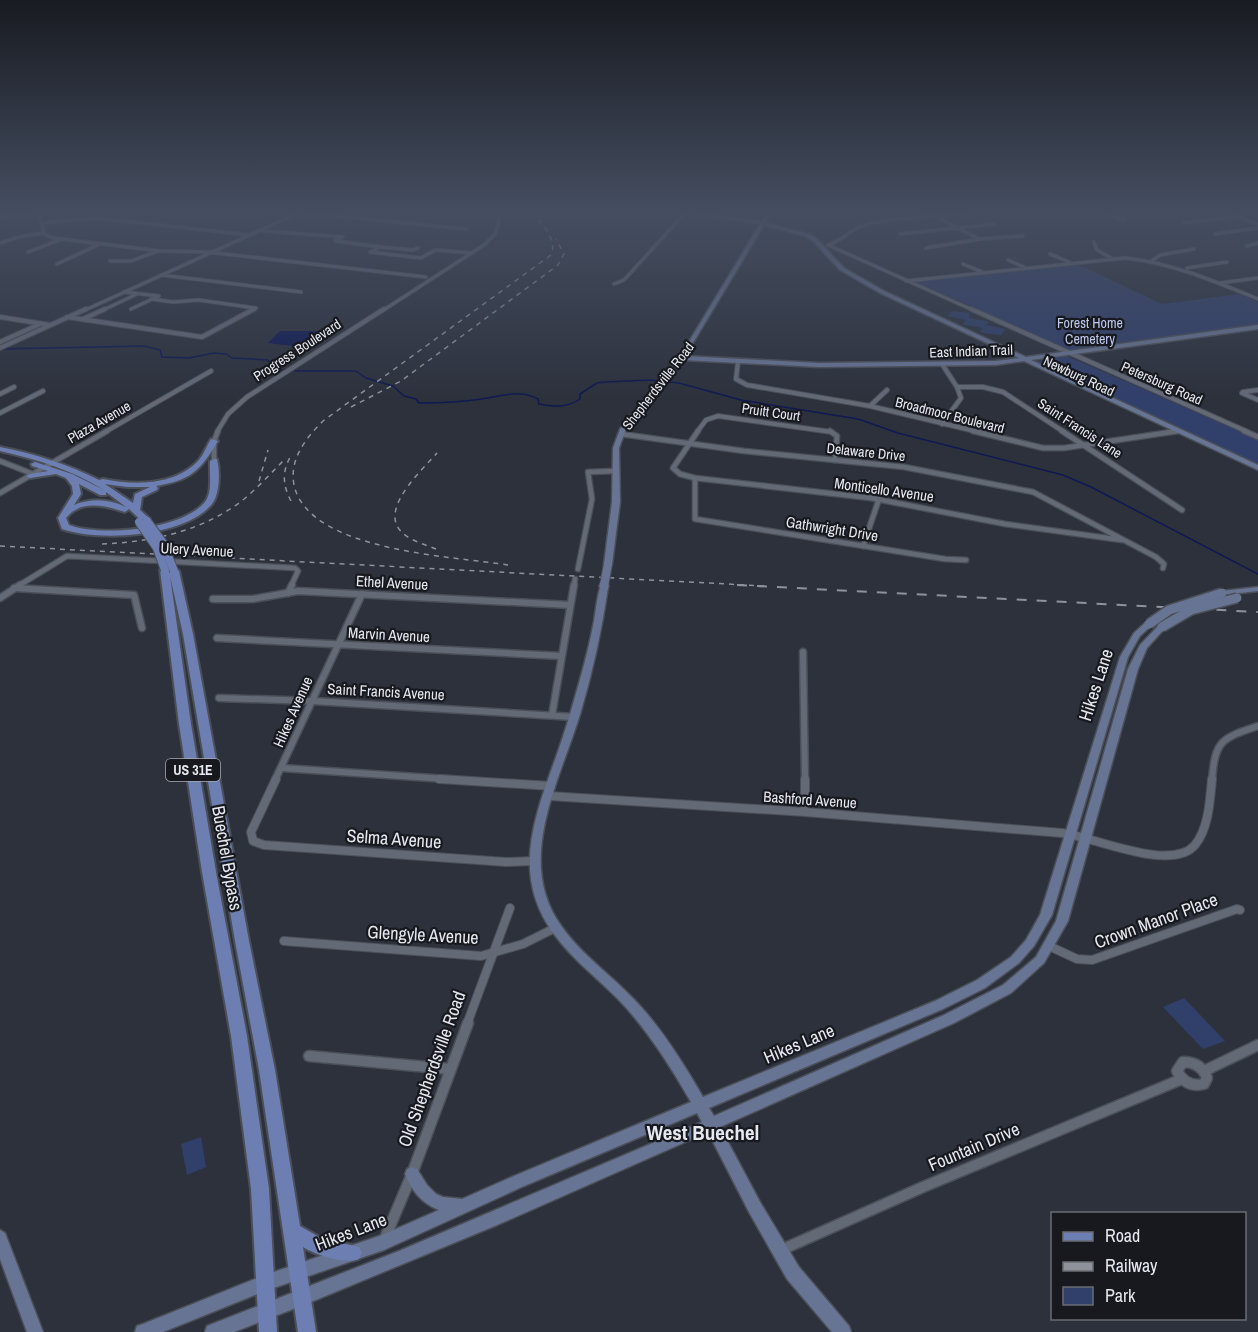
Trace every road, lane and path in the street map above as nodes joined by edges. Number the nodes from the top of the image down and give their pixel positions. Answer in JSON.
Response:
{"nodes":[{"id":1,"x":161,"y":275,"type":"edge"},
{"id":2,"x":162,"y":275,"type":"edge"},
{"id":3,"x":410,"y":275,"type":"edge"},
{"id":4,"x":437,"y":275,"type":"edge"},
{"id":5,"x":628,"y":275,"type":"edge"},
{"id":6,"x":733,"y":275,"type":"edge"},
{"id":7,"x":844,"y":275,"type":"edge"},
{"id":8,"x":851,"y":275,"type":"edge"},
{"id":9,"x":893,"y":275,"type":"edge"},
{"id":10,"x":955,"y":275,"type":"edge"},
{"id":11,"x":1199,"y":275,"type":"edge"},
{"id":12,"x":426,"y":277,"type":"dead end"},
{"id":13,"x":1258,"y":278,"type":"edge"},
{"id":14,"x":906,"y":281,"type":"junction"},
{"id":15,"x":614,"y":284,"type":"dead end"},
{"id":16,"x":1220,"y":284,"type":"junction"},
{"id":17,"x":123,"y":292,"type":"junction"},
{"id":18,"x":301,"y":292,"type":"dead end"},
{"id":19,"x":137,"y":294,"type":"junction"},
{"id":20,"x":151,"y":299,"type":"junction"},
{"id":21,"x":1258,"y":299,"type":"edge"},
{"id":22,"x":131,"y":309,"type":"dead end"},
{"id":23,"x":0,"y":317,"type":"edge"},
{"id":24,"x":67,"y":317,"type":"junction"},
{"id":25,"x":81,"y":319,"type":"junction"},
{"id":26,"x":41,"y":324,"type":"junction"},
{"id":27,"x":51,"y":325,"type":"junction"},
{"id":28,"x":1258,"y":327,"type":"edge"},
{"id":29,"x":0,"y":346,"type":"edge"},
{"id":30,"x":1070,"y":353,"type":"junction"},
{"id":31,"x":682,"y":358,"type":"junction"},
{"id":32,"x":1027,"y":360,"type":"junction"},
{"id":33,"x":1018,"y":361,"type":"junction"},
{"id":34,"x":738,"y":362,"type":"junction"},
{"id":35,"x":942,"y":364,"type":"junction"},
{"id":36,"x":211,"y":371,"type":"dead end"},
{"id":37,"x":14,"y":387,"type":"dead end"},
{"id":38,"x":957,"y":387,"type":"junction"},
{"id":39,"x":887,"y":390,"type":"dead end"},
{"id":40,"x":1258,"y":390,"type":"edge"},
{"id":41,"x":43,"y":391,"type":"dead end"},
{"id":42,"x":0,"y":394,"type":"edge"},
{"id":43,"x":1258,"y":400,"type":"edge"},
{"id":44,"x":870,"y":406,"type":"junction"},
{"id":45,"x":0,"y":413,"type":"edge"},
{"id":46,"x":942,"y":424,"type":"junction"},
{"id":47,"x":1174,"y":431,"type":"junction"},
{"id":48,"x":621,"y":434,"type":"junction"},
{"id":49,"x":1258,"y":437,"type":"edge"},
{"id":50,"x":214,"y":441,"type":"junction"},
{"id":51,"x":689,"y":444,"type":"junction"},
{"id":52,"x":1084,"y":445,"type":"junction"},
{"id":53,"x":0,"y":449,"type":"edge"},
{"id":54,"x":0,"y":455,"type":"edge"},
{"id":55,"x":835,"y":460,"type":"junction"},
{"id":56,"x":0,"y":461,"type":"edge"},
{"id":57,"x":214,"y":461,"type":"junction"},
{"id":58,"x":54,"y":462,"type":"junction"},
{"id":59,"x":45,"y":467,"type":"junction"},
{"id":60,"x":1258,"y":468,"type":"edge"},
{"id":61,"x":615,"y":471,"type":"junction"},
{"id":62,"x":1258,"y":474,"type":"edge"},
{"id":63,"x":32,"y":475,"type":"junction"},
{"id":64,"x":67,"y":475,"type":"junction"},
{"id":65,"x":90,"y":477,"type":"junction"},
{"id":66,"x":695,"y":478,"type":"junction"},
{"id":67,"x":0,"y":493,"type":"edge"},
{"id":68,"x":879,"y":499,"type":"junction"},
{"id":69,"x":125,"y":509,"type":"junction"},
{"id":70,"x":136,"y":509,"type":"junction"},
{"id":71,"x":1182,"y":510,"type":"dead end"},
{"id":72,"x":65,"y":514,"type":"junction"},
{"id":73,"x":143,"y":521,"type":"junction"},
{"id":74,"x":1099,"y":526,"type":"junction"},
{"id":75,"x":1088,"y":536,"type":"junction"},
{"id":76,"x":1122,"y":540,"type":"junction"},
{"id":77,"x":863,"y":546,"type":"junction"},
{"id":78,"x":966,"y":560,"type":"dead end"},
{"id":79,"x":1163,"y":568,"type":"dead end"},
{"id":80,"x":578,"y":569,"type":"dead end"},
{"id":81,"x":170,"y":571,"type":"junction"},
{"id":82,"x":575,"y":579,"type":"dead end"},
{"id":83,"x":14,"y":588,"type":"junction"},
{"id":84,"x":1258,"y":589,"type":"edge"},
{"id":85,"x":288,"y":592,"type":"junction"},
{"id":86,"x":362,"y":594,"type":"junction"},
{"id":87,"x":1258,"y":594,"type":"edge"},
{"id":88,"x":0,"y":598,"type":"edge"},
{"id":89,"x":213,"y":600,"type":"dead end"},
{"id":90,"x":570,"y":604,"type":"junction"},
{"id":91,"x":142,"y":628,"type":"dead end"},
{"id":92,"x":217,"y":638,"type":"dead end"},
{"id":93,"x":339,"y":644,"type":"junction"},
{"id":94,"x":803,"y":652,"type":"dead end"},
{"id":95,"x":561,"y":656,"type":"junction"},
{"id":96,"x":219,"y":698,"type":"dead end"},
{"id":97,"x":313,"y":701,"type":"junction"},
{"id":98,"x":552,"y":715,"type":"junction"},
{"id":99,"x":574,"y":717,"type":"junction"},
{"id":100,"x":1258,"y":726,"type":"edge"},
{"id":101,"x":282,"y":768,"type":"junction"},
{"id":102,"x":550,"y":791,"type":"junction"},
{"id":103,"x":806,"y":812,"type":"junction"},
{"id":104,"x":1068,"y":834,"type":"junction"},
{"id":105,"x":1084,"y":837,"type":"junction"},
{"id":106,"x":253,"y":841,"type":"joint"},
{"id":107,"x":534,"y":861,"type":"junction"},
{"id":108,"x":510,"y":908,"type":"dead end"},
{"id":109,"x":1240,"y":910,"type":"dead end"},
{"id":110,"x":555,"y":928,"type":"junction"},
{"id":111,"x":284,"y":941,"type":"dead end"},
{"id":112,"x":1049,"y":946,"type":"junction"},
{"id":113,"x":494,"y":952,"type":"junction"},
{"id":114,"x":1258,"y":1045,"type":"edge"},
{"id":115,"x":309,"y":1056,"type":"dead end"},
{"id":116,"x":449,"y":1069,"type":"junction"},
{"id":117,"x":1204,"y":1071,"type":"junction"},
{"id":118,"x":1182,"y":1079,"type":"junction"},
{"id":119,"x":700,"y":1106,"type":"junction"},
{"id":120,"x":709,"y":1124,"type":"junction"},
{"id":121,"x":412,"y":1174,"type":"junction"},
{"id":122,"x":463,"y":1207,"type":"junction"},
{"id":123,"x":292,"y":1231,"type":"junction"},
{"id":124,"x":0,"y":1238,"type":"edge"},
{"id":125,"x":384,"y":1242,"type":"junction"},
{"id":126,"x":781,"y":1250,"type":"junction"},
{"id":127,"x":353,"y":1252,"type":"junction"},
{"id":128,"x":299,"y":1272,"type":"junction"},
{"id":129,"x":265,"y":1283,"type":"junction"},
{"id":130,"x":303,"y":1299,"type":"junction"},
{"id":131,"x":267,"y":1312,"type":"junction"},
{"id":132,"x":35,"y":1332,"type":"edge"},
{"id":133,"x":143,"y":1332,"type":"edge"},
{"id":134,"x":213,"y":1332,"type":"edge"},
{"id":135,"x":268,"y":1332,"type":"edge"},
{"id":136,"x":307,"y":1332,"type":"edge"},
{"id":137,"x":843,"y":1332,"type":"edge"}],
"edges":[{"from":1,"to":17,"type":"street"},
{"from":2,"to":18,"type":"street"},
{"from":3,"to":12,"type":"street"},
{"from":4,"to":50,"type":"street","name":"Progress Boulevard"},
{"from":5,"to":15,"type":"street"},
{"from":6,"to":31,"type":"main road","name":"Shepherdsville Road"},
{"from":7,"to":33,"type":"main road","name":"Newburg Road"},
{"from":8,"to":32,"type":"main road","name":"Newburg Road"},
{"from":9,"to":14,"type":"street","name":"Petersburg Road"},
{"from":10,"to":14,"type":"street"},
{"from":11,"to":16,"type":"street"},
{"from":13,"to":16,"type":"street"},
{"from":14,"to":30,"type":"street","name":"Petersburg Road"},
{"from":16,"to":21,"type":"street"},
{"from":17,"to":19,"type":"street"},
{"from":17,"to":24,"type":"street"},
{"from":19,"to":20,"type":"street"},
{"from":19,"to":25,"type":"street"},
{"from":20,"to":22,"type":"street"},
{"from":20,"to":25,"type":"street"},
{"from":23,"to":26,"type":"street"},
{"from":24,"to":25,"type":"street"},
{"from":24,"to":27,"type":"street"},
{"from":26,"to":27,"type":"street"},
{"from":26,"to":29,"type":"street"},
{"from":27,"to":29,"type":"street"},
{"from":28,"to":30,"type":"main road","name":"East Indian Trail"},
{"from":30,"to":32,"type":"main road","name":"East Indian Trail"},
{"from":30,"to":49,"type":"street","name":"Petersburg Road"},
{"from":31,"to":34,"type":"main road","name":"East Indian Trail"},
{"from":31,"to":48,"type":"main road","name":"Shepherdsville Road"},
{"from":32,"to":33,"type":"main road","name":"East Indian Trail"},
{"from":32,"to":47,"type":"main road","name":"Newburg Road"},
{"from":33,"to":35,"type":"main road","name":"East Indian Trail"},
{"from":33,"to":47,"type":"main road","name":"Newburg Road"},
{"from":34,"to":35,"type":"main road","name":"East Indian Trail"},
{"from":34,"to":44,"type":"street","name":"Broadmoor Boulevard"},
{"from":35,"to":38,"type":"street"},
{"from":36,"to":58,"type":"street","name":"Plaza Avenue"},
{"from":37,"to":42,"type":"street"},
{"from":38,"to":46,"type":"street"},
{"from":38,"to":52,"type":"street","name":"Saint Francis Lane"},
{"from":39,"to":44,"type":"street"},
{"from":40,"to":43,"type":"street"},
{"from":41,"to":45,"type":"street"},
{"from":44,"to":46,"type":"street","name":"Broadmoor Boulevard"},
{"from":46,"to":52,"type":"street","name":"Broadmoor Boulevard"},
{"from":47,"to":52,"type":"street","name":"Broadmoor Boulevard"},
{"from":47,"to":60,"type":"main road","name":"Newburg Road"},
{"from":47,"to":62,"type":"main road","name":"Newburg Road"},
{"from":48,"to":51,"type":"street","name":"Delaware Drive"},
{"from":48,"to":61,"type":"main road","name":"Shepherdsville Road"},
{"from":50,"to":57,"type":"street","name":"Progress Boulevard"},
{"from":50,"to":65,"type":"main road"},
{"from":51,"to":55,"type":"street","name":"Delaware Drive"},
{"from":51,"to":55,"type":"street","name":"Pruitt Court"},
{"from":51,"to":66,"type":"street"},
{"from":52,"to":71,"type":"street","name":"Saint Francis Lane"},
{"from":53,"to":58,"type":"main road","name":"Buechel Bypass","number":"US 31E"},
{"from":54,"to":59,"type":"main road","name":"Buechel Bypass","number":"US 31E"},
{"from":55,"to":74,"type":"street","name":"Delaware Drive"},
{"from":56,"to":63,"type":"street"},
{"from":57,"to":70,"type":"main road"},
{"from":57,"to":72,"type":"main road"},
{"from":58,"to":59,"type":"street","name":"Plaza Avenue"},
{"from":58,"to":65,"type":"main road","name":"Buechel Bypass","number":"US 31E"},
{"from":59,"to":63,"type":"street","name":"Plaza Avenue"},
{"from":59,"to":64,"type":"main road","name":"Buechel Bypass","number":"US 31E"},
{"from":61,"to":80,"type":"street"},
{"from":61,"to":99,"type":"main road","name":"Shepherdsville Road","bridge":true},
{"from":63,"to":64,"type":"main road"},
{"from":63,"to":67,"type":"street","name":"Plaza Avenue"},
{"from":64,"to":69,"type":"main road","name":"Buechel Bypass","number":"US 31E"},
{"from":64,"to":72,"type":"main road"},
{"from":65,"to":70,"type":"main road","name":"Buechel Bypass","number":"US 31E"},
{"from":66,"to":68,"type":"street","name":"Monticello Avenue"},
{"from":66,"to":77,"type":"street","name":"Gathwright Drive"},
{"from":68,"to":75,"type":"street","name":"Monticello Avenue"},
{"from":68,"to":77,"type":"street"},
{"from":69,"to":72,"type":"main road"},
{"from":69,"to":73,"type":"main road","name":"Buechel Bypass","number":"US 31E"},
{"from":70,"to":73,"type":"main road","name":"Buechel Bypass","number":"US 31E"},
{"from":73,"to":81,"type":"main road","name":"Buechel Bypass","number":"US 31E","bridge":true},
{"from":74,"to":75,"type":"street"},
{"from":74,"to":76,"type":"street","name":"Delaware Drive"},
{"from":75,"to":76,"type":"street","name":"Monticello Avenue"},
{"from":76,"to":79,"type":"street","name":"Delaware Drive"},
{"from":77,"to":78,"type":"street","name":"Gathwright Drive"},
{"from":81,"to":123,"type":"main road","name":"Buechel Bypass","number":"US 31E"},
{"from":81,"to":129,"type":"main road","name":"Buechel Bypass","number":"US 31E"},
{"from":82,"to":90,"type":"street"},
{"from":83,"to":85,"type":"street","name":"Ulery Avenue"},
{"from":83,"to":88,"type":"street"},
{"from":83,"to":91,"type":"street"},
{"from":84,"to":104,"type":"main road","name":"Hikes Lane","bridge":true},
{"from":85,"to":86,"type":"street","name":"Ethel Avenue"},
{"from":85,"to":89,"type":"street","name":"Ethel Avenue"},
{"from":86,"to":90,"type":"street","name":"Ethel Avenue"},
{"from":86,"to":93,"type":"street","name":"Hikes Avenue"},
{"from":87,"to":105,"type":"main road","name":"Hikes Lane","bridge":true},
{"from":90,"to":95,"type":"street"},
{"from":92,"to":93,"type":"street","name":"Marvin Avenue"},
{"from":93,"to":95,"type":"street","name":"Marvin Avenue"},
{"from":93,"to":97,"type":"street","name":"Hikes Avenue"},
{"from":94,"to":103,"type":"street"},
{"from":95,"to":98,"type":"street"},
{"from":96,"to":97,"type":"street","name":"Saint Francis Avenue"},
{"from":97,"to":98,"type":"street","name":"Saint Francis Avenue"},
{"from":97,"to":101,"type":"street","name":"Hikes Avenue"},
{"from":98,"to":99,"type":"street"},
{"from":99,"to":102,"type":"main road","name":"Shepherdsville Road"},
{"from":100,"to":105,"type":"street","name":"Bashford Avenue"},
{"from":101,"to":102,"type":"street","name":"Bashford Avenue"},
{"from":101,"to":106,"type":"street","name":"Hikes Avenue"},
{"from":102,"to":103,"type":"street","name":"Bashford Avenue"},
{"from":102,"to":107,"type":"main road","name":"Shepherdsville Road"},
{"from":103,"to":104,"type":"street","name":"Bashford Avenue"},
{"from":104,"to":105,"type":"street","name":"Bashford Avenue"},
{"from":104,"to":119,"type":"main road","name":"Hikes Lane"},
{"from":105,"to":112,"type":"main road","name":"Hikes Lane"},
{"from":106,"to":107,"type":"street","name":"Selma Avenue"},
{"from":107,"to":110,"type":"main road","name":"Shepherdsville Road"},
{"from":108,"to":113,"type":"street","name":"Old Shepherdsville Road"},
{"from":109,"to":112,"type":"street","name":"Crown Manor Place"},
{"from":110,"to":113,"type":"street","name":"Glengyle Avenue"},
{"from":110,"to":119,"type":"main road","name":"Shepherdsville Road"},
{"from":111,"to":113,"type":"street","name":"Glengyle Avenue"},
{"from":112,"to":120,"type":"main road","name":"Hikes Lane"},
{"from":113,"to":116,"type":"street","name":"Old Shepherdsville Road"},
{"from":114,"to":117,"type":"street","name":"Fountain Drive"},
{"from":115,"to":116,"type":"street"},
{"from":116,"to":121,"type":"street","name":"Old Shepherdsville Road"},
{"from":117,"to":118,"type":"street","name":"Fountain Drive"},
{"from":117,"to":118,"type":"street"},
{"from":118,"to":126,"type":"street","name":"Fountain Drive"},
{"from":119,"to":120,"type":"main road","name":"Shepherdsville Road"},
{"from":119,"to":122,"type":"main road","name":"Hikes Lane"},
{"from":120,"to":126,"type":"main road","name":"Shepherdsville Road"},
{"from":120,"to":130,"type":"main road","name":"Hikes Lane"},
{"from":121,"to":122,"type":"main road"},
{"from":121,"to":125,"type":"street","name":"Old Shepherdsville Road"},
{"from":122,"to":125,"type":"main road","name":"Hikes Lane"},
{"from":123,"to":127,"type":"main road"},
{"from":123,"to":128,"type":"main road","name":"Buechel Bypass","number":"US 31E"},
{"from":124,"to":132,"type":"main road"},
{"from":125,"to":127,"type":"main road","name":"Hikes Lane"},
{"from":126,"to":137,"type":"main road","name":"Shepherdsville Road"},
{"from":127,"to":128,"type":"main road","name":"Hikes Lane"},
{"from":128,"to":129,"type":"main road","name":"Hikes Lane"},
{"from":128,"to":130,"type":"main road","name":"Buechel Bypass","number":"US 31E"},
{"from":129,"to":131,"type":"main road","name":"Buechel Bypass","number":"US 31E"},
{"from":129,"to":133,"type":"main road","name":"Hikes Lane"},
{"from":130,"to":131,"type":"main road"},
{"from":130,"to":136,"type":"main road","name":"Buechel Bypass","number":"US 31E"},
{"from":131,"to":134,"type":"main road"},
{"from":131,"to":135,"type":"main road","name":"Buechel Bypass","number":"US 31E"}]}
